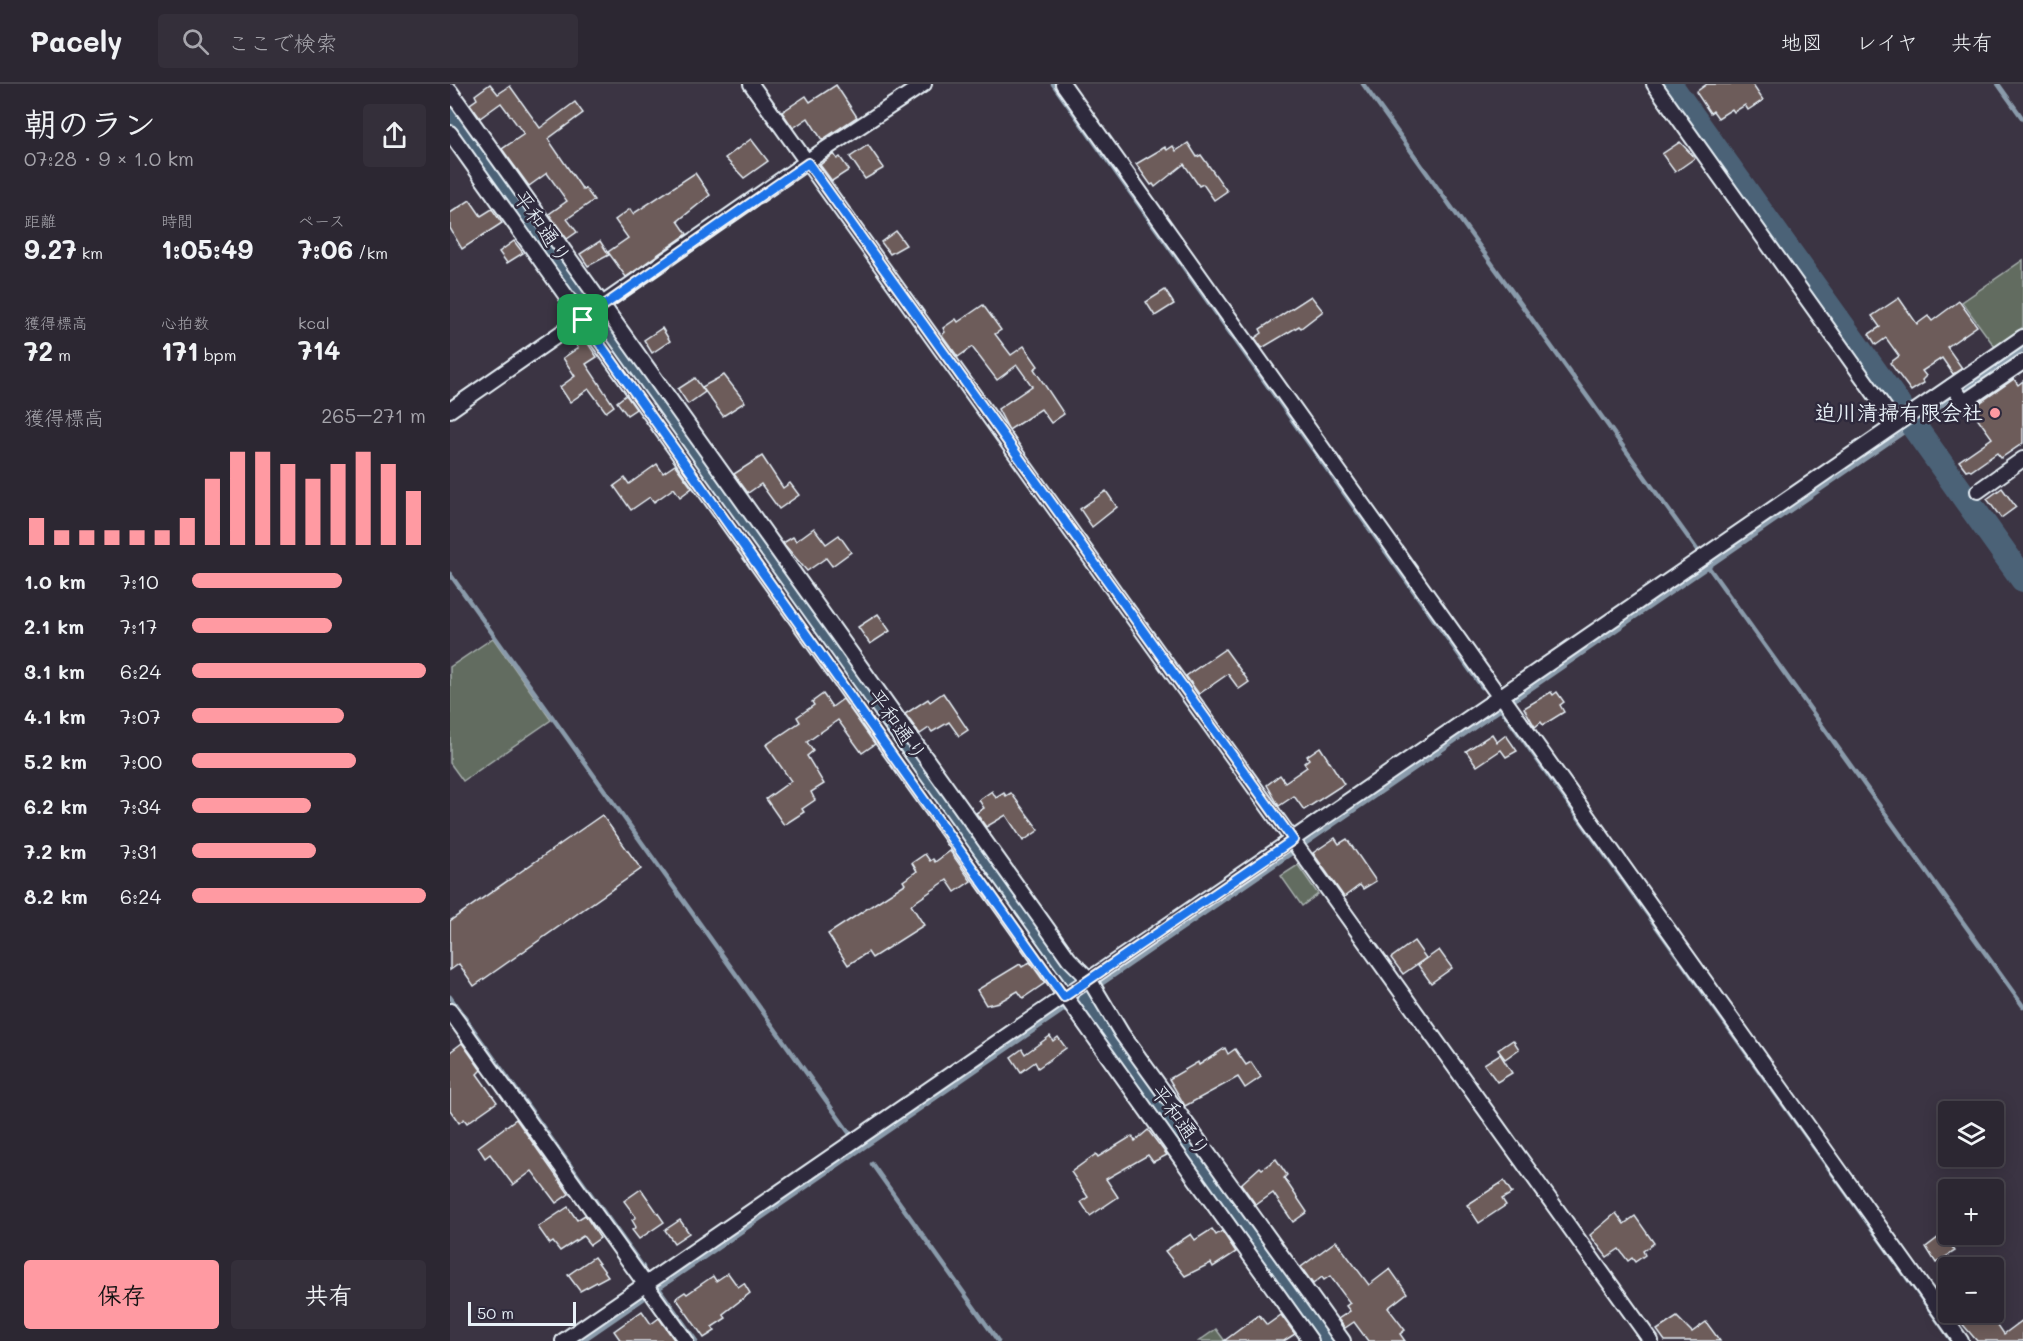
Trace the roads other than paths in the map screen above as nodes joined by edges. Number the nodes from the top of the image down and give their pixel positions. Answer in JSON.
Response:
{"nodes":[{"id":1,"x":751,"y":84,"type":"edge"},
{"id":2,"x":924,"y":84,"type":"edge"},
{"id":3,"x":1063,"y":84,"type":"edge"},
{"id":4,"x":1654,"y":84,"type":"edge"},
{"id":5,"x":450,"y":91,"type":"edge"},
{"id":6,"x":450,"y":133,"type":"edge"},
{"id":7,"x":804,"y":166,"type":"junction"},
{"id":8,"x":602,"y":305,"type":"junction"},
{"id":9,"x":584,"y":318,"type":"junction"},
{"id":10,"x":2023,"y":337,"type":"edge"},
{"id":11,"x":2017,"y":359,"type":"edge"},
{"id":12,"x":1956,"y":392,"type":"junction"},
{"id":13,"x":450,"y":410,"type":"edge"},
{"id":14,"x":1898,"y":422,"type":"junction"},
{"id":15,"x":2023,"y":459,"type":"edge"},
{"id":16,"x":1978,"y":491,"type":"dead end"},
{"id":17,"x":1503,"y":700,"type":"junction"},
{"id":18,"x":1297,"y":845,"type":"junction"},
{"id":19,"x":1091,"y":984,"type":"junction"},
{"id":20,"x":1067,"y":1000,"type":"junction"},
{"id":21,"x":450,"y":1011,"type":"edge"},
{"id":22,"x":650,"y":1290,"type":"junction"},
{"id":23,"x":563,"y":1341,"type":"edge"},
{"id":24,"x":686,"y":1341,"type":"edge"},
{"id":25,"x":1311,"y":1341,"type":"edge"},
{"id":26,"x":1343,"y":1341,"type":"edge"},
{"id":27,"x":1651,"y":1341,"type":"edge"},
{"id":28,"x":1961,"y":1341,"type":"edge"}],
"edges":[{"from":1,"to":7,"type":"street"},
{"from":2,"to":7,"type":"street"},
{"from":3,"to":17,"type":"street"},
{"from":4,"to":14,"type":"street"},
{"from":5,"to":8,"type":"street"},
{"from":6,"to":9,"type":"street","name":"平和通り"},
{"from":7,"to":8,"type":"street"},
{"from":7,"to":18,"type":"street"},
{"from":8,"to":9,"type":"street"},
{"from":8,"to":19,"type":"street"},
{"from":9,"to":13,"type":"street"},
{"from":9,"to":20,"type":"street","name":"平和通り"},
{"from":10,"to":11,"type":"street"},
{"from":11,"to":12,"type":"street"},
{"from":11,"to":12,"type":"street"},
{"from":12,"to":14,"type":"street"},
{"from":14,"to":17,"type":"street"},
{"from":15,"to":16,"type":"street"},
{"from":17,"to":18,"type":"street"},
{"from":17,"to":28,"type":"street"},
{"from":18,"to":19,"type":"street"},
{"from":18,"to":27,"type":"street"},
{"from":19,"to":20,"type":"street"},
{"from":19,"to":26,"type":"street"},
{"from":20,"to":22,"type":"street"},
{"from":20,"to":25,"type":"street","name":"平和通り"},
{"from":21,"to":22,"type":"street"},
{"from":22,"to":23,"type":"street"},
{"from":22,"to":24,"type":"street"}]}
